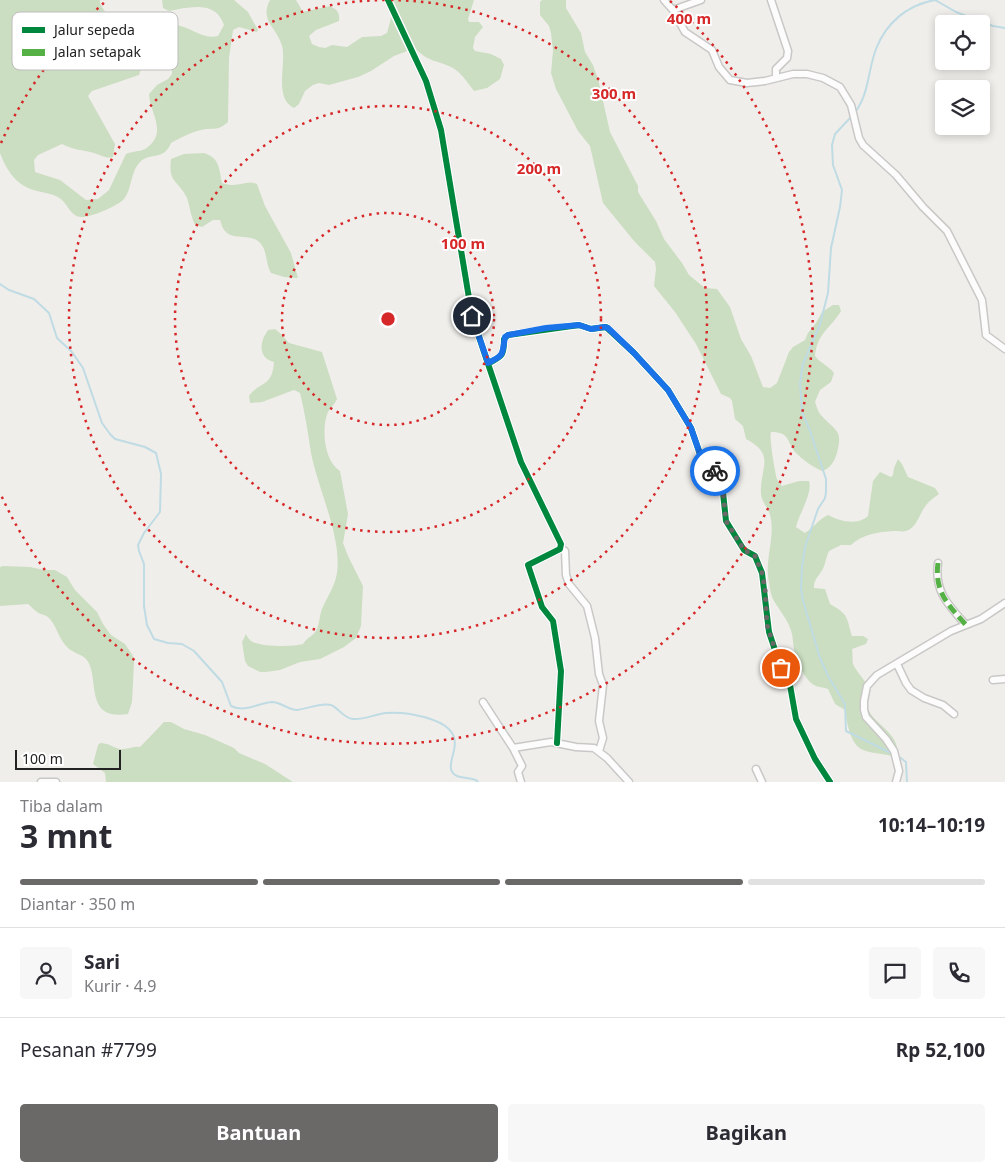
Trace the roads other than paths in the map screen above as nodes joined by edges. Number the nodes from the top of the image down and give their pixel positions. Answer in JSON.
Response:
{"nodes":[{"id":1,"x":388,"y":0,"type":"edge"},
{"id":2,"x":664,"y":0,"type":"edge"},
{"id":3,"x":701,"y":0,"type":"edge"},
{"id":4,"x":771,"y":0,"type":"edge"},
{"id":5,"x":673,"y":10,"type":"junction"},
{"id":6,"x":776,"y":78,"type":"junction"},
{"id":7,"x":1005,"y":348,"type":"edge"},
{"id":8,"x":488,"y":363,"type":"junction"},
{"id":9,"x":561,"y":548,"type":"junction"},
{"id":10,"x":938,"y":563,"type":"dead end"},
{"id":11,"x":1005,"y":603,"type":"edge"},
{"id":12,"x":966,"y":625,"type":"junction"},
{"id":13,"x":896,"y":664,"type":"junction"},
{"id":14,"x":1005,"y":679,"type":"edge"},
{"id":15,"x":993,"y":680,"type":"dead end"},
{"id":16,"x":483,"y":702,"type":"dead end"},
{"id":17,"x":954,"y":714,"type":"dead end"},
{"id":18,"x":557,"y":743,"type":"junction"},
{"id":19,"x":513,"y":748,"type":"junction"},
{"id":20,"x":599,"y":751,"type":"junction"},
{"id":21,"x":756,"y":769,"type":"dead end"},
{"id":22,"x":41,"y":782,"type":"edge"},
{"id":23,"x":56,"y":782,"type":"edge"},
{"id":24,"x":521,"y":782,"type":"edge"},
{"id":25,"x":629,"y":782,"type":"edge"},
{"id":26,"x":762,"y":782,"type":"edge"},
{"id":27,"x":830,"y":782,"type":"edge"},
{"id":28,"x":896,"y":782,"type":"edge"}],
"edges":[{"from":1,"to":8,"type":"street"},
{"from":2,"to":5,"type":"street"},
{"from":3,"to":5,"type":"street"},
{"from":4,"to":6,"type":"street"},
{"from":5,"to":6,"type":"street"},
{"from":6,"to":7,"type":"street"},
{"from":8,"to":9,"type":"street"},
{"from":8,"to":27,"type":"street"},
{"from":9,"to":18,"type":"street"},
{"from":9,"to":20,"type":"street"},
{"from":10,"to":12,"type":"street"},
{"from":11,"to":12,"type":"street"},
{"from":12,"to":13,"type":"street"},
{"from":13,"to":17,"type":"street"},
{"from":13,"to":28,"type":"street"},
{"from":14,"to":15,"type":"street"},
{"from":16,"to":19,"type":"street"},
{"from":18,"to":19,"type":"street"},
{"from":18,"to":20,"type":"street"},
{"from":19,"to":24,"type":"street"},
{"from":20,"to":25,"type":"street"},
{"from":21,"to":26,"type":"street"},
{"from":22,"to":23,"type":"street"}]}
